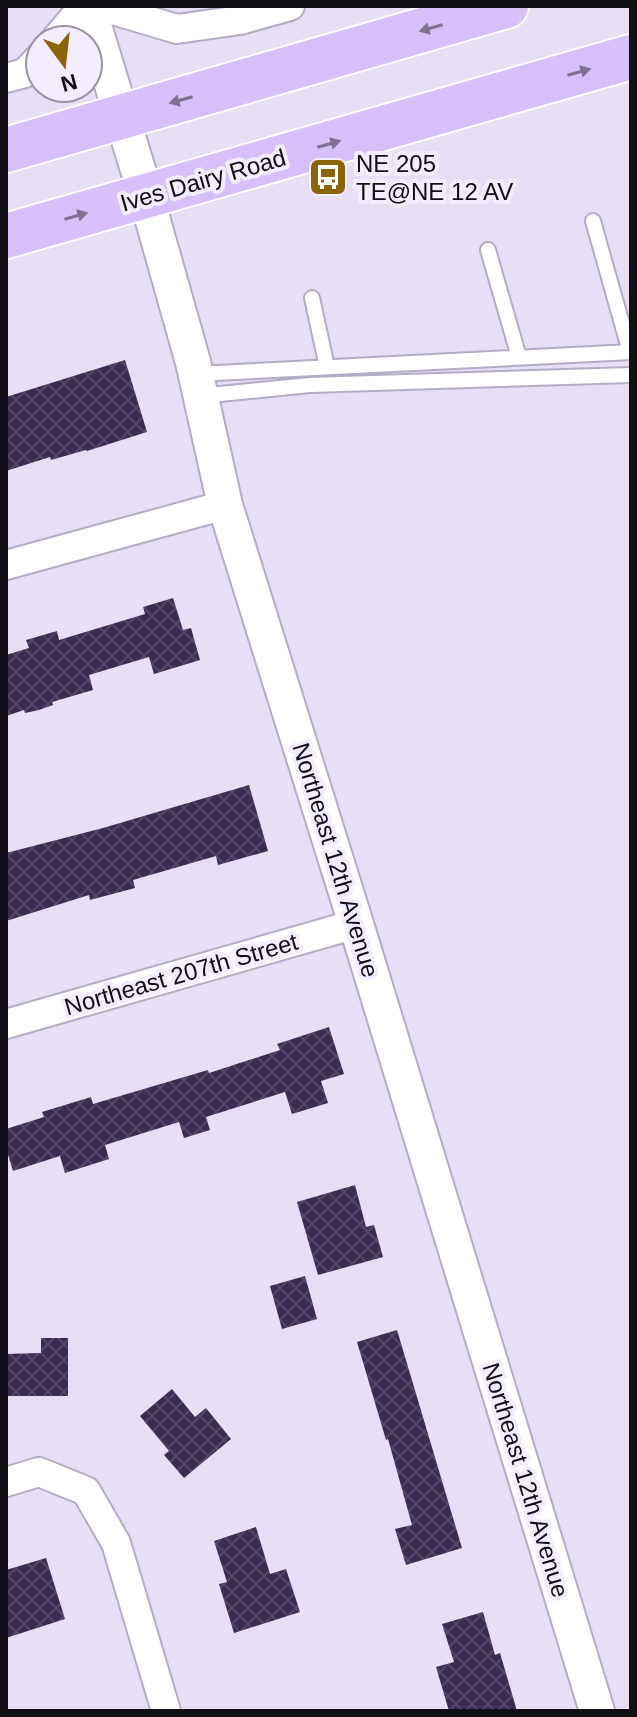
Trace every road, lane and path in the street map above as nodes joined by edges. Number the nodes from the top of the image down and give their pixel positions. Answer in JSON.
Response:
{"nodes":[{"id":1,"x":86,"y":6,"type":"edge"},
{"id":2,"x":99,"y":6,"type":"edge"},
{"id":3,"x":290,"y":6,"type":"edge"},
{"id":4,"x":506,"y":6,"type":"edge"},
{"id":5,"x":70,"y":24,"type":"edge"},
{"id":6,"x":631,"y":57,"type":"edge"},
{"id":7,"x":122,"y":117,"type":"junction"},
{"id":8,"x":6,"y":150,"type":"edge"},
{"id":9,"x":146,"y":196,"type":"junction"},
{"id":10,"x":593,"y":221,"type":"dead end"},
{"id":11,"x":6,"y":236,"type":"edge"},
{"id":12,"x":488,"y":250,"type":"dead end"},
{"id":13,"x":312,"y":298,"type":"dead end"},
{"id":14,"x":630,"y":352,"type":"edge"},
{"id":15,"x":519,"y":357,"type":"junction"},
{"id":16,"x":327,"y":367,"type":"junction"},
{"id":17,"x":631,"y":375,"type":"edge"},
{"id":18,"x":198,"y":385,"type":"junction"},
{"id":19,"x":225,"y":505,"type":"junction"},
{"id":20,"x":6,"y":565,"type":"edge"},
{"id":21,"x":356,"y":924,"type":"junction"},
{"id":22,"x":6,"y":1024,"type":"edge"},
{"id":23,"x":6,"y":1482,"type":"edge"},
{"id":24,"x":166,"y":1711,"type":"edge"},
{"id":25,"x":597,"y":1711,"type":"edge"}],
"edges":[{"from":1,"to":5,"type":"street"},
{"from":1,"to":7,"type":"street","name":"Northeast 12th Avenue"},
{"from":2,"to":3,"type":"street"},
{"from":4,"to":7,"type":"main road","one_way":true},
{"from":9,"to":6,"type":"main road","name":"Ives Dairy Road","one_way":true},
{"from":7,"to":8,"type":"main road"},
{"from":7,"to":9,"type":"street","name":"Northeast 12th Avenue"},
{"from":11,"to":9,"type":"main road","name":"Ives Dairy Road","one_way":true},
{"from":9,"to":18,"type":"street","name":"Northeast 12th Avenue"},
{"from":10,"to":14,"type":"lane"},
{"from":12,"to":15,"type":"lane"},
{"from":13,"to":16,"type":"lane"},
{"from":14,"to":15,"type":"lane"},
{"from":15,"to":16,"type":"lane"},
{"from":16,"to":18,"type":"lane"},
{"from":17,"to":18,"type":"lane"},
{"from":18,"to":19,"type":"street","name":"Northeast 12th Avenue"},
{"from":19,"to":20,"type":"street"},
{"from":19,"to":21,"type":"street","name":"Northeast 12th Avenue"},
{"from":21,"to":22,"type":"street","name":"Northeast 207th Street"},
{"from":21,"to":25,"type":"street","name":"Northeast 12th Avenue"},
{"from":23,"to":24,"type":"street"}]}
